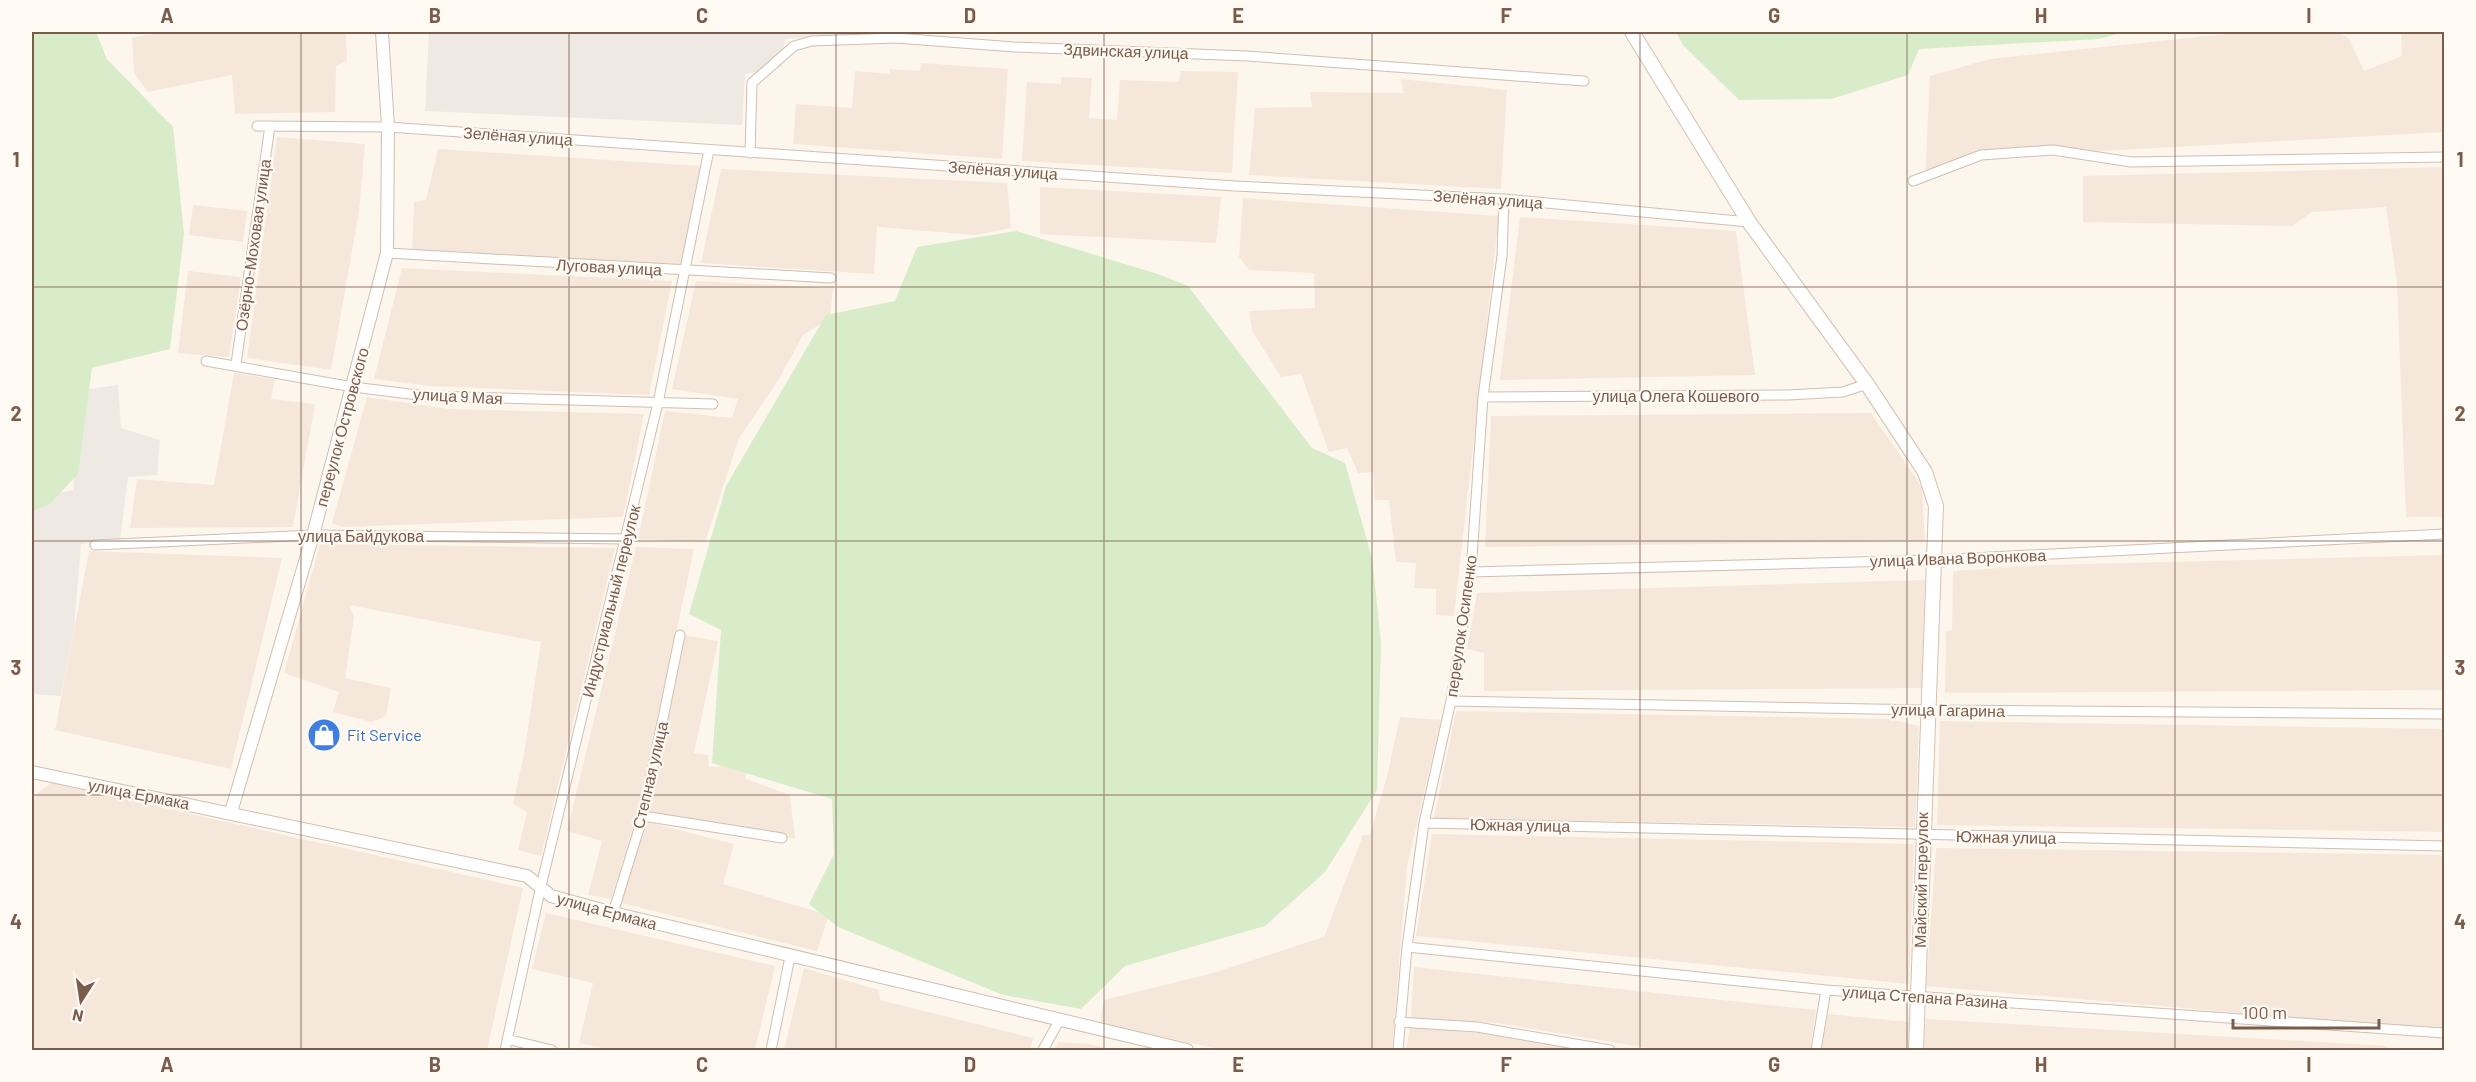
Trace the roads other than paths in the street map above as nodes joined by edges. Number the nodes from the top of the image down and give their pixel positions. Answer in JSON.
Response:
{"nodes":[{"id":1,"x":382,"y":32,"type":"edge"},
{"id":2,"x":1632,"y":32,"type":"edge"},
{"id":3,"x":1584,"y":81,"type":"dead end"},
{"id":4,"x":257,"y":126,"type":"dead end"},
{"id":5,"x":270,"y":126,"type":"junction"},
{"id":6,"x":388,"y":127,"type":"junction"},
{"id":7,"x":709,"y":150,"type":"junction"},
{"id":8,"x":750,"y":153,"type":"junction"},
{"id":9,"x":2445,"y":157,"type":"edge"},
{"id":10,"x":1913,"y":181,"type":"dead end"},
{"id":11,"x":1504,"y":200,"type":"junction"},
{"id":12,"x":1749,"y":222,"type":"junction"},
{"id":13,"x":387,"y":254,"type":"junction"},
{"id":14,"x":687,"y":271,"type":"junction"},
{"id":15,"x":831,"y":279,"type":"dead end"},
{"id":16,"x":206,"y":361,"type":"dead end"},
{"id":17,"x":236,"y":364,"type":"junction"},
{"id":18,"x":1867,"y":384,"type":"junction"},
{"id":19,"x":353,"y":387,"type":"junction"},
{"id":20,"x":1483,"y":397,"type":"junction"},
{"id":21,"x":658,"y":403,"type":"junction"},
{"id":22,"x":713,"y":404,"type":"dead end"},
{"id":23,"x":2445,"y":534,"type":"edge"},
{"id":24,"x":313,"y":535,"type":"junction"},
{"id":25,"x":626,"y":539,"type":"junction"},
{"id":26,"x":95,"y":545,"type":"dead end"},
{"id":27,"x":1933,"y":560,"type":"junction"},
{"id":28,"x":1471,"y":572,"type":"junction"},
{"id":29,"x":680,"y":635,"type":"dead end"},
{"id":30,"x":1451,"y":701,"type":"junction"},
{"id":31,"x":1927,"y":710,"type":"junction"},
{"id":32,"x":2445,"y":714,"type":"edge"},
{"id":33,"x":32,"y":772,"type":"edge"},
{"id":34,"x":231,"y":812,"type":"junction"},
{"id":35,"x":643,"y":816,"type":"junction"},
{"id":36,"x":1424,"y":823,"type":"junction"},
{"id":37,"x":1922,"y":835,"type":"junction"},
{"id":38,"x":782,"y":838,"type":"dead end"},
{"id":39,"x":2445,"y":846,"type":"edge"},
{"id":40,"x":541,"y":886,"type":"junction"},
{"id":41,"x":612,"y":913,"type":"junction"},
{"id":42,"x":1407,"y":947,"type":"junction"},
{"id":43,"x":790,"y":957,"type":"junction"},
{"id":44,"x":1826,"y":990,"type":"junction"},
{"id":45,"x":1919,"y":997,"type":"junction"},
{"id":46,"x":1059,"y":1021,"type":"junction"},
{"id":47,"x":1400,"y":1022,"type":"junction"},
{"id":48,"x":2445,"y":1033,"type":"edge"},
{"id":49,"x":507,"y":1039,"type":"junction"},
{"id":50,"x":505,"y":1050,"type":"edge"},
{"id":51,"x":552,"y":1050,"type":"edge"},
{"id":52,"x":771,"y":1050,"type":"edge"},
{"id":53,"x":1043,"y":1050,"type":"edge"},
{"id":54,"x":1187,"y":1050,"type":"edge"},
{"id":55,"x":1398,"y":1050,"type":"edge"},
{"id":56,"x":1610,"y":1050,"type":"edge"},
{"id":57,"x":1816,"y":1050,"type":"edge"},
{"id":58,"x":1916,"y":1050,"type":"edge"}],
"edges":[{"from":1,"to":6,"type":"street","name":"переулок Островского"},
{"from":2,"to":12,"type":"main road","name":"Майский переулок"},
{"from":3,"to":8,"type":"street","name":"Здвинская улица"},
{"from":4,"to":5,"type":"street","name":"Зелёная улица"},
{"from":5,"to":6,"type":"street","name":"Зелёная улица"},
{"from":5,"to":17,"type":"street","name":"Озёрно-Моховая улица"},
{"from":6,"to":7,"type":"street","name":"Зелёная улица"},
{"from":6,"to":13,"type":"street","name":"переулок Островского"},
{"from":7,"to":8,"type":"street","name":"Зелёная улица"},
{"from":7,"to":14,"type":"street","name":"Индустриальный переулок"},
{"from":8,"to":11,"type":"street","name":"Зелёная улица"},
{"from":9,"to":10,"type":"street"},
{"from":11,"to":12,"type":"street","name":"Зелёная улица"},
{"from":11,"to":20,"type":"street","name":"переулок Осипенко"},
{"from":12,"to":18,"type":"main road","name":"Майский переулок"},
{"from":13,"to":14,"type":"street","name":"Луговая улица"},
{"from":13,"to":19,"type":"street","name":"переулок Островского"},
{"from":14,"to":15,"type":"street","name":"Луговая улица"},
{"from":14,"to":21,"type":"street","name":"Индустриальный переулок"},
{"from":16,"to":17,"type":"street","name":"улица 9 Мая"},
{"from":17,"to":19,"type":"street","name":"улица 9 Мая"},
{"from":18,"to":20,"type":"street","name":"улица Олега Кошевого"},
{"from":18,"to":27,"type":"main road","name":"Майский переулок"},
{"from":19,"to":21,"type":"street","name":"улица 9 Мая"},
{"from":19,"to":24,"type":"street","name":"переулок Островского"},
{"from":20,"to":28,"type":"street","name":"переулок Осипенко"},
{"from":21,"to":22,"type":"street","name":"улица 9 Мая"},
{"from":21,"to":25,"type":"street","name":"Индустриальный переулок"},
{"from":23,"to":27,"type":"street","name":"улица Ивана Воронкова"},
{"from":24,"to":25,"type":"street","name":"улица Байдукова"},
{"from":24,"to":26,"type":"street","name":"улица Байдукова"},
{"from":24,"to":34,"type":"street","name":"переулок Островского"},
{"from":25,"to":40,"type":"street","name":"Индустриальный переулок"},
{"from":27,"to":28,"type":"street","name":"улица Ивана Воронкова"},
{"from":27,"to":31,"type":"main road","name":"Майский переулок"},
{"from":28,"to":30,"type":"street","name":"переулок Осипенко"},
{"from":29,"to":35,"type":"street","name":"Степная улица"},
{"from":30,"to":31,"type":"street","name":"улица Гагарина"},
{"from":30,"to":36,"type":"street","name":"переулок Осипенко"},
{"from":31,"to":32,"type":"street","name":"улица Гагарина"},
{"from":31,"to":37,"type":"main road","name":"Майский переулок"},
{"from":33,"to":34,"type":"street","name":"улица Ермака"},
{"from":34,"to":40,"type":"street","name":"улица Ермака"},
{"from":35,"to":38,"type":"street"},
{"from":35,"to":41,"type":"street","name":"Степная улица"},
{"from":36,"to":37,"type":"street","name":"Южная улица"},
{"from":36,"to":42,"type":"street","name":"переулок Осипенко"},
{"from":37,"to":39,"type":"street","name":"Южная улица"},
{"from":37,"to":45,"type":"main road","name":"Майский переулок"},
{"from":40,"to":41,"type":"street","name":"улица Ермака"},
{"from":40,"to":49,"type":"street","name":"Индустриальный переулок"},
{"from":41,"to":43,"type":"street","name":"улица Ермака"},
{"from":42,"to":44,"type":"street","name":"улица Степана Разина"},
{"from":42,"to":47,"type":"street","name":"переулок Осипенко"},
{"from":43,"to":46,"type":"street","name":"улица Ермака"},
{"from":43,"to":52,"type":"street"},
{"from":44,"to":45,"type":"street","name":"улица Степана Разина"},
{"from":44,"to":57,"type":"street"},
{"from":45,"to":48,"type":"street","name":"улица Степана Разина"},
{"from":45,"to":58,"type":"main road","name":"Майский переулок"},
{"from":46,"to":53,"type":"street"},
{"from":46,"to":54,"type":"street","name":"улица Ермака"},
{"from":47,"to":55,"type":"street","name":"переулок Осипенко"},
{"from":47,"to":56,"type":"street"},
{"from":49,"to":50,"type":"street","name":"Индустриальный переулок"},
{"from":49,"to":51,"type":"street"}]}
